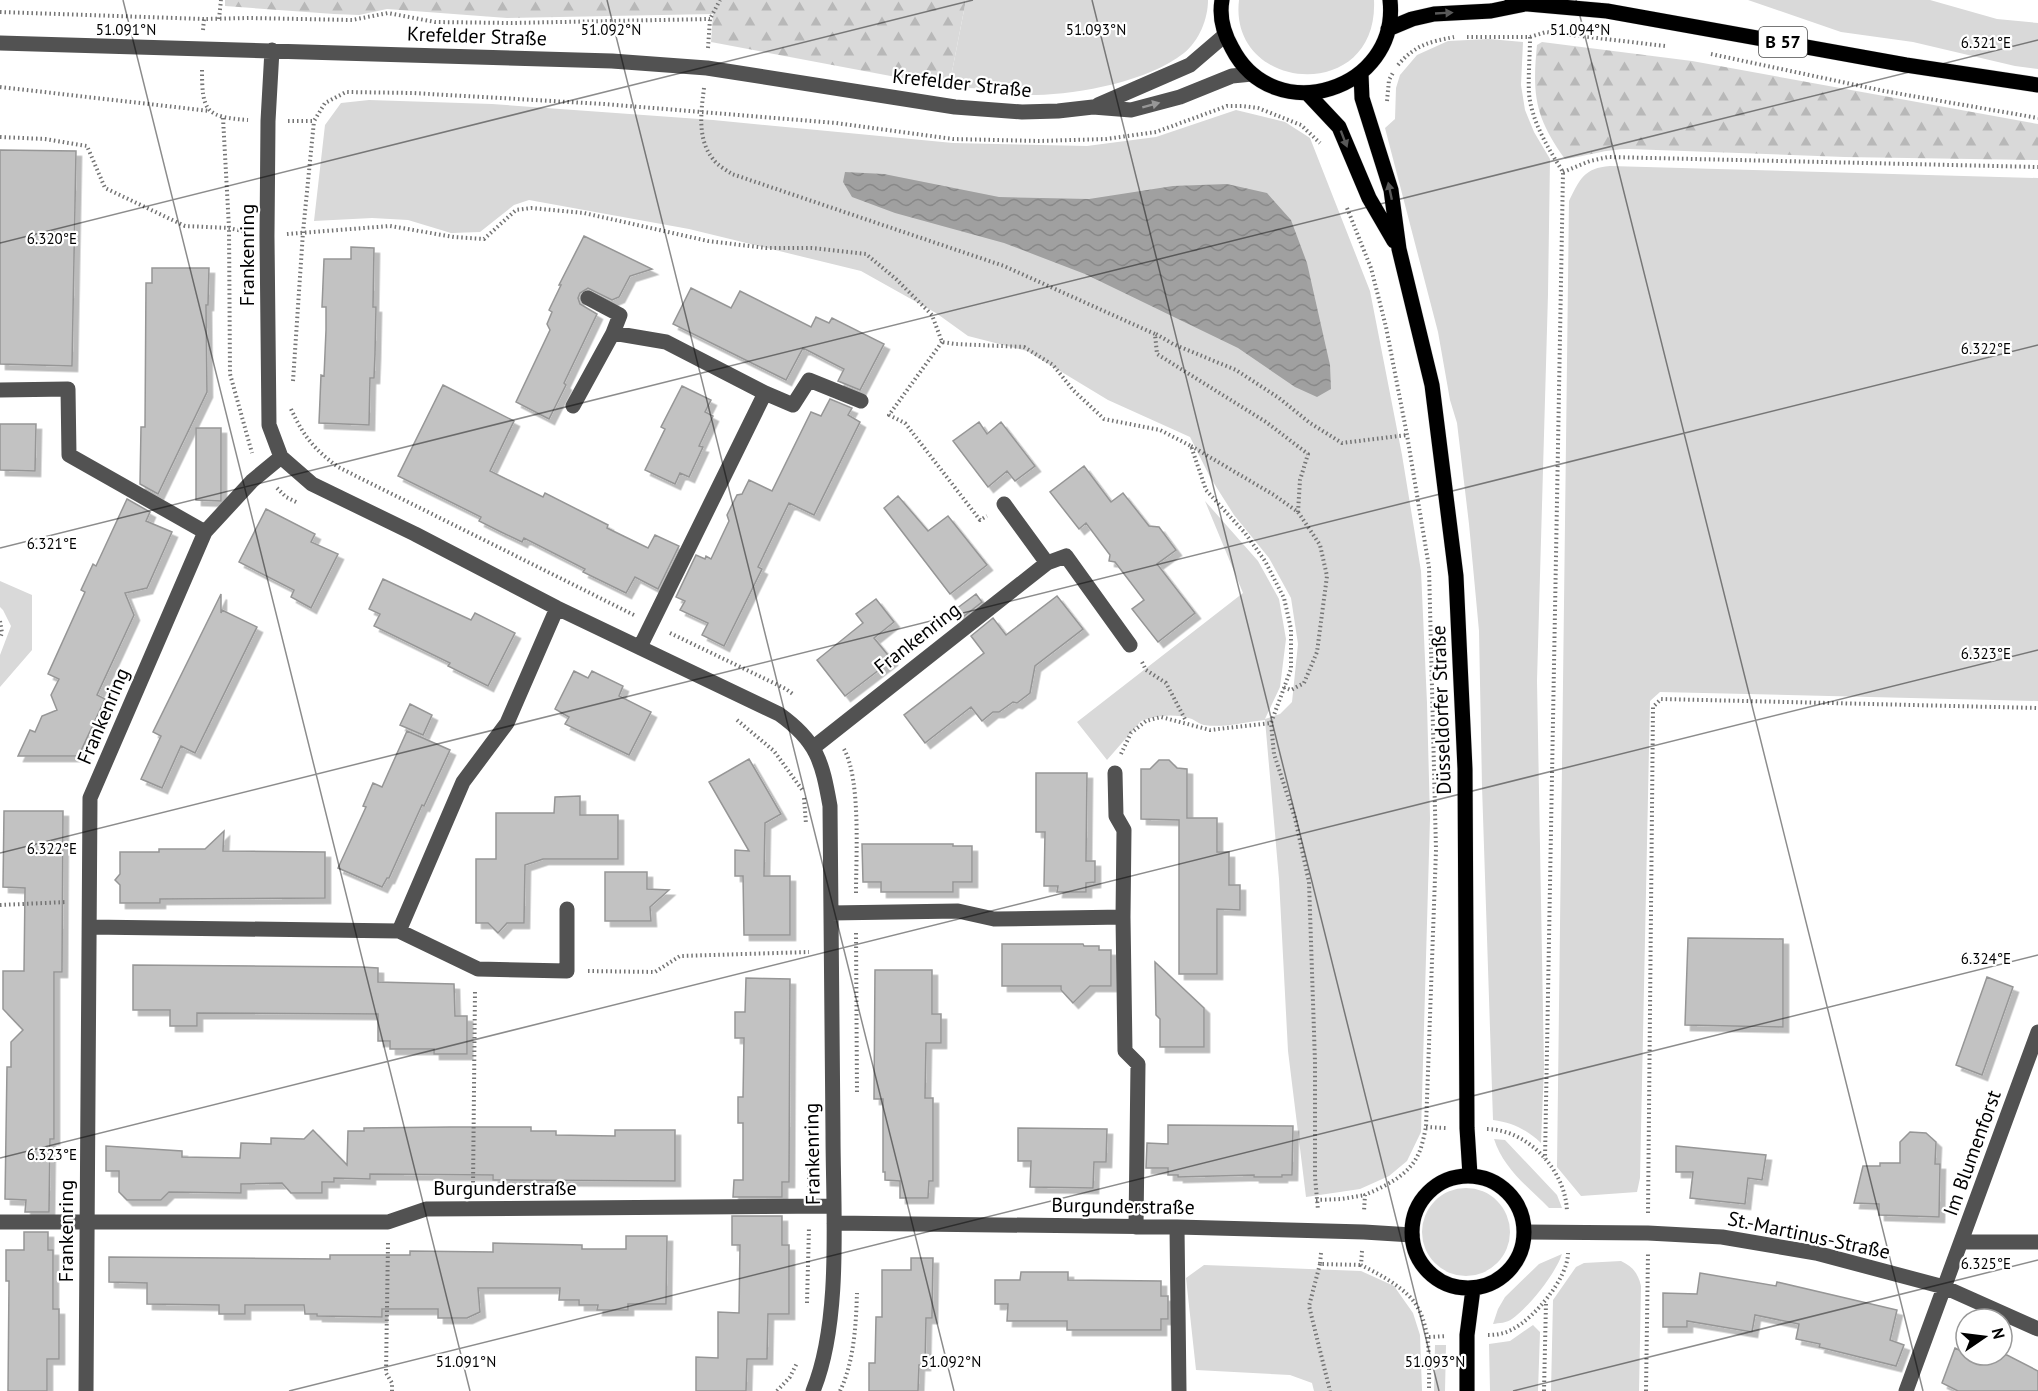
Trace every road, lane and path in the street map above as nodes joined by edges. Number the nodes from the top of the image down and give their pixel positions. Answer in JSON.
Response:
{"nodes":[{"id":1,"x":720,"y":0,"type":"edge"},
{"id":2,"x":1222,"y":0,"type":"edge"},
{"id":3,"x":1390,"y":0,"type":"edge"},
{"id":4,"x":1512,"y":0,"type":"edge"},
{"id":5,"x":220,"y":1,"type":"edge"},
{"id":6,"x":1528,"y":3,"type":"junction"},
{"id":7,"x":0,"y":12,"type":"edge"},
{"id":8,"x":204,"y":19,"type":"junction"},
{"id":9,"x":219,"y":19,"type":"junction"},
{"id":10,"x":710,"y":19,"type":"junction"},
{"id":11,"x":1388,"y":28,"type":"junction"},
{"id":12,"x":1225,"y":35,"type":"junction"},
{"id":13,"x":1530,"y":37,"type":"junction"},
{"id":14,"x":0,"y":43,"type":"edge"},
{"id":15,"x":1670,"y":47,"type":"dead end"},
{"id":16,"x":202,"y":49,"type":"junction"},
{"id":17,"x":272,"y":50,"type":"junction"},
{"id":18,"x":1703,"y":53,"type":"dead end"},
{"id":19,"x":707,"y":68,"type":"junction"},
{"id":20,"x":1394,"y":69,"type":"dead end"},
{"id":21,"x":1252,"y":74,"type":"junction"},
{"id":22,"x":1361,"y":74,"type":"junction"},
{"id":23,"x":2038,"y":85,"type":"edge"},
{"id":24,"x":0,"y":87,"type":"edge"},
{"id":25,"x":1308,"y":94,"type":"junction"},
{"id":26,"x":1093,"y":107,"type":"junction"},
{"id":27,"x":211,"y":111,"type":"junction"},
{"id":28,"x":701,"y":112,"type":"junction"},
{"id":29,"x":223,"y":118,"type":"junction"},
{"id":30,"x":2038,"y":118,"type":"edge"},
{"id":31,"x":268,"y":121,"type":"junction"},
{"id":32,"x":315,"y":122,"type":"junction"},
{"id":33,"x":0,"y":137,"type":"edge"},
{"id":34,"x":1322,"y":145,"type":"dead end"},
{"id":35,"x":2038,"y":167,"type":"edge"},
{"id":36,"x":1563,"y":172,"type":"junction"},
{"id":37,"x":1344,"y":201,"type":"dead end"},
{"id":38,"x":229,"y":228,"type":"junction"},
{"id":39,"x":303,"y":232,"type":"junction"},
{"id":40,"x":267,"y":236,"type":"junction"},
{"id":41,"x":1399,"y":249,"type":"junction"},
{"id":42,"x":588,"y":298,"type":"dead end"},
{"id":43,"x":613,"y":333,"type":"junction"},
{"id":44,"x":1155,"y":334,"type":"junction"},
{"id":45,"x":942,"y":342,"type":"junction"},
{"id":46,"x":292,"y":384,"type":"dead end"},
{"id":47,"x":0,"y":390,"type":"edge"},
{"id":48,"x":765,"y":393,"type":"junction"},
{"id":49,"x":861,"y":401,"type":"dead end"},
{"id":50,"x":573,"y":406,"type":"dead end"},
{"id":51,"x":291,"y":408,"type":"dead end"},
{"id":52,"x":1407,"y":435,"type":"junction"},
{"id":53,"x":1191,"y":446,"type":"junction"},
{"id":54,"x":281,"y":458,"type":"junction"},
{"id":55,"x":262,"y":473,"type":"junction"},
{"id":56,"x":1004,"y":504,"type":"joint"},
{"id":57,"x":307,"y":507,"type":"dead end"},
{"id":58,"x":1298,"y":512,"type":"junction"},
{"id":59,"x":205,"y":532,"type":"junction"},
{"id":60,"x":1047,"y":563,"type":"junction"},
{"id":61,"x":557,"y":608,"type":"junction"},
{"id":62,"x":0,"y":621,"type":"edge"},
{"id":63,"x":652,"y":624,"type":"junction"},
{"id":64,"x":0,"y":638,"type":"edge"},
{"id":65,"x":1130,"y":645,"type":"joint"},
{"id":66,"x":640,"y":647,"type":"junction"},
{"id":67,"x":1283,"y":687,"type":"junction"},
{"id":68,"x":795,"y":696,"type":"dead end"},
{"id":69,"x":2038,"y":708,"type":"edge"},
{"id":70,"x":727,"y":715,"type":"dead end"},
{"id":71,"x":1186,"y":722,"type":"junction"},
{"id":72,"x":1271,"y":723,"type":"junction"},
{"id":73,"x":833,"y":732,"type":"junction"},
{"id":74,"x":814,"y":747,"type":"junction"},
{"id":75,"x":1115,"y":773,"type":"joint"},
{"id":76,"x":807,"y":834,"type":"dead end"},
{"id":77,"x":89,"y":902,"type":"junction"},
{"id":78,"x":0,"y":905,"type":"edge"},
{"id":79,"x":567,"y":909,"type":"dead end"},
{"id":80,"x":856,"y":912,"type":"junction"},
{"id":81,"x":831,"y":913,"type":"junction"},
{"id":82,"x":1123,"y":917,"type":"junction"},
{"id":83,"x":90,"y":927,"type":"junction"},
{"id":84,"x":399,"y":931,"type":"junction"},
{"id":85,"x":809,"y":940,"type":"dead end"},
{"id":86,"x":809,"y":952,"type":"junction"},
{"id":87,"x":831,"y":952,"type":"junction"},
{"id":88,"x":478,"y":969,"type":"junction"},
{"id":89,"x":567,"y":971,"type":"junction"},
{"id":90,"x":2038,"y":1032,"type":"edge"},
{"id":91,"x":857,"y":1104,"type":"dead end"},
{"id":92,"x":1545,"y":1159,"type":"dead end"},
{"id":93,"x":809,"y":1161,"type":"dead end"},
{"id":94,"x":1470,"y":1175,"type":"junction"},
{"id":95,"x":1365,"y":1195,"type":"junction"},
{"id":96,"x":1316,"y":1200,"type":"junction"},
{"id":97,"x":833,"y":1206,"type":"junction"},
{"id":98,"x":809,"y":1207,"type":"junction"},
{"id":99,"x":472,"y":1210,"type":"junction"},
{"id":100,"x":0,"y":1222,"type":"edge"},
{"id":101,"x":87,"y":1222,"type":"junction"},
{"id":102,"x":388,"y":1222,"type":"junction"},
{"id":103,"x":834,"y":1223,"type":"junction"},
{"id":104,"x":1136,"y":1227,"type":"junction"},
{"id":105,"x":1177,"y":1227,"type":"junction"},
{"id":106,"x":1321,"y":1232,"type":"junction"},
{"id":107,"x":1364,"y":1232,"type":"junction"},
{"id":108,"x":1525,"y":1232,"type":"junction"},
{"id":109,"x":1648,"y":1233,"type":"junction"},
{"id":110,"x":1412,"y":1235,"type":"junction"},
{"id":111,"x":1962,"y":1242,"type":"junction"},
{"id":112,"x":2038,"y":1242,"type":"edge"},
{"id":113,"x":1320,"y":1264,"type":"junction"},
{"id":114,"x":1361,"y":1265,"type":"junction"},
{"id":115,"x":1944,"y":1287,"type":"junction"},
{"id":116,"x":1473,"y":1289,"type":"junction"},
{"id":117,"x":857,"y":1292,"type":"dead end"},
{"id":118,"x":1546,"y":1301,"type":"dead end"},
{"id":119,"x":807,"y":1305,"type":"dead end"},
{"id":120,"x":2038,"y":1329,"type":"edge"},
{"id":121,"x":799,"y":1358,"type":"dead end"},
{"id":122,"x":86,"y":1391,"type":"edge"},
{"id":123,"x":392,"y":1391,"type":"edge"},
{"id":124,"x":777,"y":1391,"type":"edge"},
{"id":125,"x":813,"y":1391,"type":"edge"},
{"id":126,"x":840,"y":1391,"type":"edge"},
{"id":127,"x":1179,"y":1391,"type":"edge"},
{"id":128,"x":1330,"y":1391,"type":"edge"},
{"id":129,"x":1429,"y":1391,"type":"edge"},
{"id":130,"x":1467,"y":1391,"type":"edge"},
{"id":131,"x":1544,"y":1391,"type":"edge"},
{"id":132,"x":1646,"y":1391,"type":"edge"},
{"id":133,"x":1906,"y":1391,"type":"edge"}],
"edges":[{"from":1,"to":10,"type":"path"},
{"from":2,"to":12,"type":"main road"},
{"from":3,"to":11,"type":"main road"},
{"from":4,"to":6,"type":"main road","number":"B 57"},
{"from":5,"to":9,"type":"path"},
{"from":11,"to":6,"type":"main road","number":"B 57","one_way":true},
{"from":6,"to":23,"type":"main road","number":"B 57"},
{"from":7,"to":8,"type":"path"},
{"from":8,"to":9,"type":"path"},
{"from":8,"to":16,"type":"path"},
{"from":9,"to":10,"type":"path"},
{"from":10,"to":19,"type":"path"},
{"from":11,"to":22,"type":"main road"},
{"from":12,"to":21,"type":"main road"},
{"from":12,"to":26,"type":"street","name":"Krefelder Straße"},
{"from":13,"to":15,"type":"path"},
{"from":13,"to":20,"type":"path"},
{"from":13,"to":36,"type":"path"},
{"from":14,"to":16,"type":"street","name":"Krefelder Straße"},
{"from":16,"to":17,"type":"street","name":"Krefelder Straße"},
{"from":16,"to":27,"type":"path"},
{"from":17,"to":19,"type":"street","name":"Krefelder Straße"},
{"from":17,"to":31,"type":"street","name":"Frankenring"},
{"from":18,"to":30,"type":"path"},
{"from":19,"to":26,"type":"street","name":"Krefelder Straße"},
{"from":19,"to":28,"type":"path"},
{"from":21,"to":25,"type":"main road"},
{"from":26,"to":21,"type":"street","name":"Krefelder Straße","one_way":true},
{"from":22,"to":25,"type":"main road"},
{"from":41,"to":22,"type":"main road","name":"Düsseldorfer Straße","one_way":true},
{"from":24,"to":27,"type":"path"},
{"from":25,"to":41,"type":"main road","name":"Düsseldorfer Straße","one_way":true},
{"from":27,"to":29,"type":"path"},
{"from":28,"to":32,"type":"path"},
{"from":28,"to":34,"type":"path"},
{"from":28,"to":44,"type":"path"},
{"from":29,"to":31,"type":"path"},
{"from":29,"to":38,"type":"path"},
{"from":31,"to":32,"type":"path"},
{"from":31,"to":40,"type":"street","name":"Frankenring"},
{"from":32,"to":39,"type":"path"},
{"from":33,"to":38,"type":"path"},
{"from":35,"to":36,"type":"path"},
{"from":36,"to":92,"type":"path"},
{"from":37,"to":52,"type":"path"},
{"from":38,"to":40,"type":"path"},
{"from":38,"to":55,"type":"path"},
{"from":39,"to":40,"type":"path"},
{"from":39,"to":45,"type":"path"},
{"from":39,"to":46,"type":"path"},
{"from":40,"to":54,"type":"street","name":"Frankenring"},
{"from":41,"to":94,"type":"main road","name":"Düsseldorfer Straße"},
{"from":42,"to":43,"type":"street"},
{"from":43,"to":48,"type":"street"},
{"from":43,"to":50,"type":"street"},
{"from":44,"to":52,"type":"path"},
{"from":44,"to":58,"type":"path"},
{"from":45,"to":53,"type":"path"},
{"from":45,"to":56,"type":"path"},
{"from":47,"to":59,"type":"street"},
{"from":48,"to":49,"type":"street"},
{"from":48,"to":63,"type":"street"},
{"from":51,"to":63,"type":"path"},
{"from":52,"to":95,"type":"path"},
{"from":53,"to":58,"type":"path"},
{"from":53,"to":67,"type":"path"},
{"from":54,"to":55,"type":"street","name":"Frankenring"},
{"from":54,"to":61,"type":"street","name":"Frankenring"},
{"from":55,"to":57,"type":"path"},
{"from":55,"to":59,"type":"street","name":"Frankenring"},
{"from":56,"to":60,"type":"street"},
{"from":58,"to":67,"type":"path"},
{"from":59,"to":77,"type":"street","name":"Frankenring"},
{"from":60,"to":65,"type":"street"},
{"from":60,"to":73,"type":"street","name":"Frankenring"},
{"from":61,"to":66,"type":"street","name":"Frankenring"},
{"from":61,"to":84,"type":"street"},
{"from":62,"to":64,"type":"path"},
{"from":63,"to":66,"type":"street"},
{"from":63,"to":68,"type":"path"},
{"from":65,"to":71,"type":"path"},
{"from":66,"to":74,"type":"street","name":"Frankenring"},
{"from":67,"to":72,"type":"path"},
{"from":69,"to":109,"type":"path"},
{"from":70,"to":76,"type":"path"},
{"from":71,"to":72,"type":"path"},
{"from":71,"to":75,"type":"path"},
{"from":72,"to":96,"type":"path"},
{"from":73,"to":74,"type":"street","name":"Frankenring"},
{"from":73,"to":80,"type":"path"},
{"from":74,"to":81,"type":"street","name":"Frankenring"},
{"from":75,"to":82,"type":"street"},
{"from":77,"to":78,"type":"path"},
{"from":77,"to":83,"type":"street","name":"Frankenring"},
{"from":79,"to":89,"type":"street"},
{"from":80,"to":81,"type":"street"},
{"from":80,"to":82,"type":"street"},
{"from":80,"to":91,"type":"path"},
{"from":81,"to":87,"type":"street","name":"Frankenring"},
{"from":82,"to":104,"type":"street"},
{"from":83,"to":84,"type":"street"},
{"from":83,"to":101,"type":"street","name":"Frankenring"},
{"from":84,"to":88,"type":"street"},
{"from":85,"to":86,"type":"path"},
{"from":86,"to":87,"type":"path"},
{"from":86,"to":89,"type":"path"},
{"from":87,"to":97,"type":"street","name":"Frankenring"},
{"from":88,"to":89,"type":"street"},
{"from":88,"to":99,"type":"path"},
{"from":90,"to":111,"type":"street","name":"Im Blumenforst"},
{"from":93,"to":98,"type":"path"},
{"from":94,"to":108,"type":"main road"},
{"from":94,"to":110,"type":"main road"},
{"from":95,"to":96,"type":"path"},
{"from":95,"to":107,"type":"path"},
{"from":96,"to":106,"type":"path"},
{"from":97,"to":98,"type":"street","name":"Burgunderstraße"},
{"from":97,"to":103,"type":"street","name":"Frankenring"},
{"from":98,"to":99,"type":"street","name":"Burgunderstraße"},
{"from":98,"to":119,"type":"path"},
{"from":99,"to":102,"type":"street","name":"Burgunderstraße"},
{"from":100,"to":101,"type":"street","name":"Burgunderstraße"},
{"from":101,"to":102,"type":"street","name":"Burgunderstraße"},
{"from":101,"to":122,"type":"street","name":"Frankenring"},
{"from":102,"to":123,"type":"path"},
{"from":103,"to":104,"type":"street","name":"Burgunderstraße"},
{"from":103,"to":125,"type":"street","name":"Frankenring"},
{"from":104,"to":105,"type":"street","name":"Burgunderstraße"},
{"from":105,"to":106,"type":"street","name":"Burgunderstraße"},
{"from":105,"to":127,"type":"street"},
{"from":106,"to":107,"type":"street","name":"Burgunderstraße"},
{"from":106,"to":113,"type":"path"},
{"from":107,"to":110,"type":"street","name":"Burgunderstraße"},
{"from":107,"to":114,"type":"path"},
{"from":108,"to":109,"type":"street","name":"St.-Martinus-Straße"},
{"from":108,"to":116,"type":"main road"},
{"from":109,"to":115,"type":"street","name":"St.-Martinus-Straße"},
{"from":109,"to":132,"type":"path"},
{"from":110,"to":116,"type":"main road"},
{"from":111,"to":112,"type":"street"},
{"from":111,"to":115,"type":"street","name":"Im Blumenforst"},
{"from":113,"to":114,"type":"path"},
{"from":113,"to":128,"type":"path"},
{"from":114,"to":129,"type":"path"},
{"from":115,"to":120,"type":"street","name":"St.-Martinus-Straße"},
{"from":115,"to":133,"type":"street","name":"Im Blumenforst"},
{"from":116,"to":130,"type":"main road"},
{"from":117,"to":126,"type":"path"},
{"from":118,"to":131,"type":"path"},
{"from":121,"to":124,"type":"path"}]}
